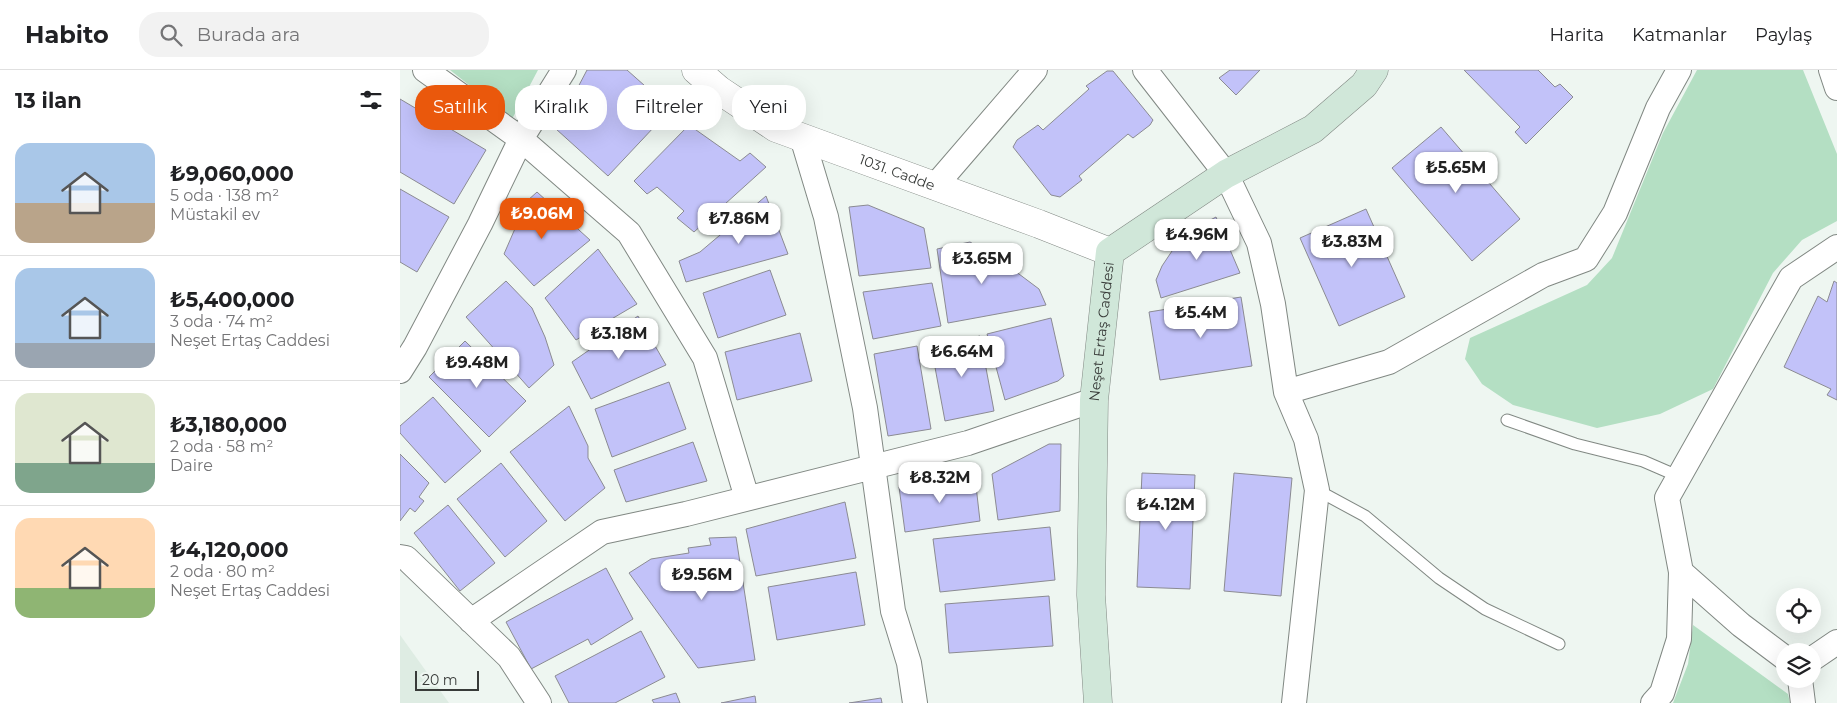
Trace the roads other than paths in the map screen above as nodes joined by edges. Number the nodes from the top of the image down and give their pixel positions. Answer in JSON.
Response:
{"nodes":[{"id":1,"x":425,"y":70,"type":"edge"},
{"id":2,"x":564,"y":70,"type":"edge"},
{"id":3,"x":1035,"y":70,"type":"edge"},
{"id":4,"x":1145,"y":70,"type":"edge"},
{"id":5,"x":1374,"y":70,"type":"edge"},
{"id":6,"x":1679,"y":70,"type":"edge"},
{"id":7,"x":1830,"y":70,"type":"edge"},
{"id":8,"x":699,"y":71,"type":"edge"},
{"id":9,"x":1837,"y":88,"type":"edge"},
{"id":10,"x":802,"y":137,"type":"junction"},
{"id":11,"x":521,"y":138,"type":"junction"},
{"id":12,"x":1226,"y":174,"type":"junction"},
{"id":13,"x":935,"y":186,"type":"junction"},
{"id":14,"x":1837,"y":247,"type":"edge"},
{"id":15,"x":1110,"y":252,"type":"junction"},
{"id":16,"x":400,"y":371,"type":"edge"},
{"id":17,"x":1286,"y":392,"type":"junction"},
{"id":18,"x":1094,"y":400,"type":"junction"},
{"id":19,"x":1507,"y":420,"type":"dead end"},
{"id":20,"x":873,"y":467,"type":"junction"},
{"id":21,"x":1680,"y":476,"type":"junction"},
{"id":22,"x":1317,"y":490,"type":"junction"},
{"id":23,"x":747,"y":498,"type":"junction"},
{"id":24,"x":400,"y":557,"type":"edge"},
{"id":25,"x":1681,"y":572,"type":"junction"},
{"id":26,"x":471,"y":621,"type":"junction"},
{"id":27,"x":1837,"y":642,"type":"edge"},
{"id":28,"x":1558,"y":644,"type":"dead end"},
{"id":29,"x":1776,"y":651,"type":"edge"},
{"id":30,"x":1821,"y":653,"type":"edge"},
{"id":31,"x":1801,"y":688,"type":"edge"},
{"id":32,"x":539,"y":703,"type":"edge"},
{"id":33,"x":916,"y":703,"type":"edge"},
{"id":34,"x":1098,"y":703,"type":"edge"},
{"id":35,"x":1294,"y":703,"type":"edge"},
{"id":36,"x":1653,"y":703,"type":"edge"},
{"id":37,"x":1803,"y":703,"type":"edge"}],
"edges":[{"from":1,"to":11,"type":"street"},
{"from":2,"to":11,"type":"street"},
{"from":3,"to":13,"type":"street"},
{"from":4,"to":12,"type":"street"},
{"from":5,"to":12,"type":"main road","name":"Neşet Ertaş Caddesi"},
{"from":6,"to":17,"type":"street"},
{"from":7,"to":9,"type":"street"},
{"from":8,"to":10,"type":"street","name":"1031. Cadde"},
{"from":10,"to":13,"type":"street","name":"1031. Cadde"},
{"from":10,"to":20,"type":"street"},
{"from":11,"to":16,"type":"street"},
{"from":11,"to":23,"type":"street"},
{"from":12,"to":15,"type":"main road","name":"Neşet Ertaş Caddesi"},
{"from":12,"to":17,"type":"street"},
{"from":13,"to":15,"type":"street","name":"1031. Cadde"},
{"from":14,"to":21,"type":"street"},
{"from":15,"to":18,"type":"main road","name":"Neşet Ertaş Caddesi"},
{"from":17,"to":22,"type":"street"},
{"from":18,"to":20,"type":"street"},
{"from":18,"to":34,"type":"main road","name":"Neşet Ertaş Caddesi"},
{"from":19,"to":21,"type":"lane"},
{"from":20,"to":23,"type":"street"},
{"from":20,"to":33,"type":"street"},
{"from":21,"to":25,"type":"street"},
{"from":22,"to":28,"type":"lane"},
{"from":22,"to":35,"type":"street"},
{"from":23,"to":26,"type":"street"},
{"from":24,"to":26,"type":"street"},
{"from":25,"to":29,"type":"street"},
{"from":25,"to":36,"type":"street"},
{"from":26,"to":32,"type":"street"},
{"from":27,"to":30,"type":"street"},
{"from":31,"to":37,"type":"street"}]}
